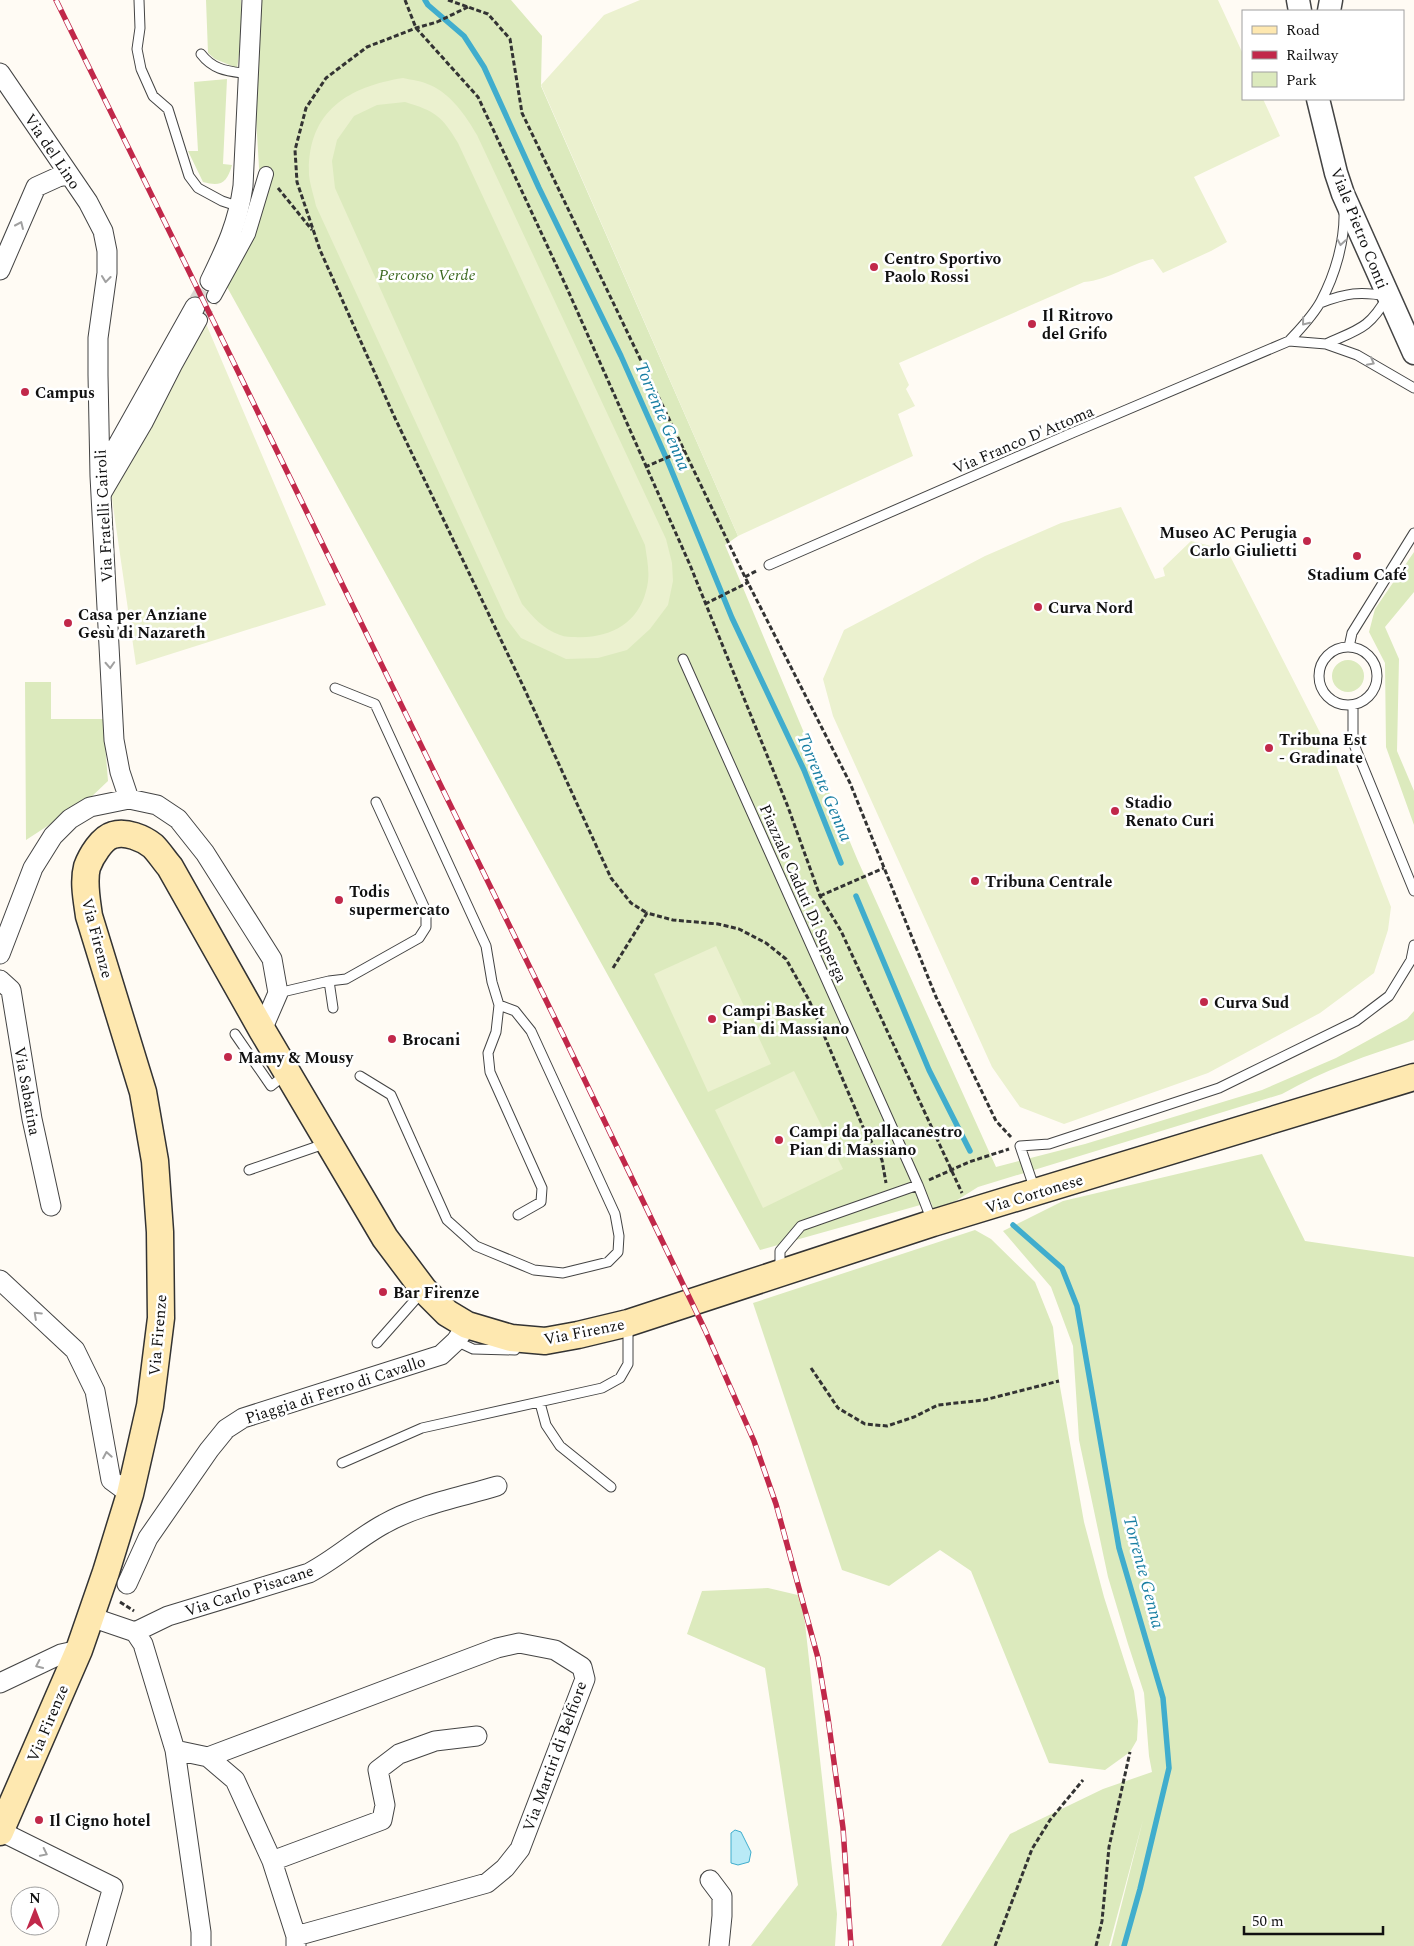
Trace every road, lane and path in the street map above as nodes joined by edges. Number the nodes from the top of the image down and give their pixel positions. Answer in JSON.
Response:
{"nodes":[{"id":1,"x":139,"y":0,"type":"edge"},
{"id":2,"x":252,"y":0,"type":"edge"},
{"id":3,"x":405,"y":0,"type":"edge"},
{"id":4,"x":448,"y":0,"type":"edge"},
{"id":5,"x":468,"y":7,"type":"junction"},
{"id":6,"x":416,"y":28,"type":"junction"},
{"id":7,"x":201,"y":54,"type":"dead end"},
{"id":8,"x":0,"y":73,"type":"edge"},
{"id":9,"x":250,"y":74,"type":"junction"},
{"id":10,"x":1318,"y":100,"type":"edge"},
{"id":11,"x":266,"y":174,"type":"joint"},
{"id":12,"x":68,"y":175,"type":"junction"},
{"id":13,"x":1342,"y":194,"type":"junction"},
{"id":14,"x":240,"y":207,"type":"junction"},
{"id":15,"x":103,"y":231,"type":"joint"},
{"id":16,"x":314,"y":232,"type":"junction"},
{"id":17,"x":0,"y":270,"type":"edge"},
{"id":18,"x":212,"y":288,"type":"joint"},
{"id":19,"x":1388,"y":296,"type":"junction"},
{"id":20,"x":1320,"y":303,"type":"junction"},
{"id":21,"x":198,"y":314,"type":"joint"},
{"id":22,"x":1290,"y":341,"type":"junction"},
{"id":23,"x":1326,"y":344,"type":"junction"},
{"id":24,"x":1414,"y":353,"type":"edge"},
{"id":25,"x":1414,"y":388,"type":"edge"},
{"id":26,"x":685,"y":450,"type":"junction"},
{"id":27,"x":645,"y":467,"type":"junction"},
{"id":28,"x":100,"y":476,"type":"junction"},
{"id":29,"x":101,"y":499,"type":"junction"},
{"id":30,"x":1414,"y":533,"type":"edge"},
{"id":31,"x":769,"y":566,"type":"dead end"},
{"id":32,"x":749,"y":582,"type":"junction"},
{"id":33,"x":705,"y":604,"type":"junction"},
{"id":34,"x":1349,"y":647,"type":"junction"},
{"id":35,"x":683,"y":659,"type":"dead end"},
{"id":36,"x":335,"y":688,"type":"dead end"},
{"id":37,"x":1353,"y":705,"type":"junction"},
{"id":38,"x":130,"y":798,"type":"junction"},
{"id":39,"x":376,"y":802,"type":"dead end"},
{"id":40,"x":884,"y":868,"type":"junction"},
{"id":41,"x":1414,"y":890,"type":"edge"},
{"id":42,"x":820,"y":896,"type":"junction"},
{"id":43,"x":647,"y":913,"type":"junction"},
{"id":44,"x":1414,"y":945,"type":"edge"},
{"id":45,"x":0,"y":954,"type":"edge"},
{"id":46,"x":613,"y":968,"type":"dead end"},
{"id":47,"x":0,"y":980,"type":"edge"},
{"id":48,"x":329,"y":981,"type":"junction"},
{"id":49,"x":278,"y":993,"type":"junction"},
{"id":50,"x":500,"y":1005,"type":"junction"},
{"id":51,"x":333,"y":1008,"type":"dead end"},
{"id":52,"x":262,"y":1030,"type":"junction"},
{"id":53,"x":235,"y":1034,"type":"dead end"},
{"id":54,"x":288,"y":1072,"type":"junction"},
{"id":55,"x":360,"y":1076,"type":"dead end"},
{"id":56,"x":1414,"y":1077,"type":"edge"},
{"id":57,"x":329,"y":1143,"type":"junction"},
{"id":58,"x":1020,"y":1146,"type":"junction"},
{"id":59,"x":952,"y":1169,"type":"junction"},
{"id":60,"x":249,"y":1170,"type":"dead end"},
{"id":61,"x":918,"y":1185,"type":"junction"},
{"id":62,"x":1036,"y":1193,"type":"junction"},
{"id":63,"x":889,"y":1196,"type":"junction"},
{"id":64,"x":51,"y":1206,"type":"dead end"},
{"id":65,"x":518,"y":1215,"type":"dead end"},
{"id":66,"x":933,"y":1223,"type":"junction"},
{"id":67,"x":780,"y":1272,"type":"junction"},
{"id":68,"x":0,"y":1280,"type":"edge"},
{"id":69,"x":424,"y":1290,"type":"junction"},
{"id":70,"x":655,"y":1314,"type":"joint"},
{"id":71,"x":628,"y":1323,"type":"junction"},
{"id":72,"x":462,"y":1333,"type":"junction"},
{"id":73,"x":377,"y":1343,"type":"dead end"},
{"id":74,"x":556,"y":1349,"type":"dead end"},
{"id":75,"x":526,"y":1350,"type":"dead end"},
{"id":76,"x":536,"y":1350,"type":"dead end"},
{"id":77,"x":811,"y":1368,"type":"dead end"},
{"id":78,"x":1059,"y":1381,"type":"dead end"},
{"id":79,"x":540,"y":1403,"type":"junction"},
{"id":80,"x":342,"y":1463,"type":"dead end"},
{"id":81,"x":497,"y":1486,"type":"dead end"},
{"id":82,"x":611,"y":1487,"type":"dead end"},
{"id":83,"x":130,"y":1494,"type":"junction"},
{"id":84,"x":127,"y":1584,"type":"dead end"},
{"id":85,"x":119,"y":1602,"type":"dead end"},
{"id":86,"x":133,"y":1610,"type":"dead end"},
{"id":87,"x":91,"y":1617,"type":"junction"},
{"id":88,"x":135,"y":1632,"type":"junction"},
{"id":89,"x":79,"y":1650,"type":"junction"},
{"id":90,"x":0,"y":1683,"type":"edge"},
{"id":91,"x":477,"y":1736,"type":"dead end"},
{"id":92,"x":176,"y":1750,"type":"junction"},
{"id":93,"x":1130,"y":1752,"type":"dead end"},
{"id":94,"x":208,"y":1757,"type":"junction"},
{"id":95,"x":1083,"y":1780,"type":"dead end"},
{"id":96,"x":0,"y":1831,"type":"edge"},
{"id":97,"x":272,"y":1861,"type":"junction"},
{"id":98,"x":710,"y":1880,"type":"dead end"},
{"id":99,"x":296,"y":1941,"type":"edge"},
{"id":100,"x":96,"y":1946,"type":"edge"},
{"id":101,"x":201,"y":1946,"type":"edge"},
{"id":102,"x":719,"y":1946,"type":"edge"},
{"id":103,"x":995,"y":1946,"type":"edge"},
{"id":104,"x":1096,"y":1946,"type":"edge"}],
"edges":[{"from":1,"to":14,"type":"lane"},
{"from":2,"to":9,"type":"street"},
{"from":3,"to":6,"type":"path"},
{"from":4,"to":5,"type":"path"},
{"from":5,"to":6,"type":"path"},
{"from":5,"to":26,"type":"path"},
{"from":6,"to":16,"type":"path"},
{"from":6,"to":27,"type":"path"},
{"from":7,"to":9,"type":"lane"},
{"from":8,"to":12,"type":"street","name":"Via del Lino"},
{"from":9,"to":14,"type":"street"},
{"from":10,"to":13,"type":"street","name":"Viale Pietro Conti"},
{"from":11,"to":16,"type":"path"},
{"from":11,"to":18,"type":"street"},
{"from":12,"to":15,"type":"street","name":"Via del Lino"},
{"from":17,"to":12,"type":"street","one_way":true},
{"from":13,"to":19,"type":"street","name":"Viale Pietro Conti"},
{"from":13,"to":20,"type":"lane","name":"Via Franco D'Attoma","one_way":true},
{"from":14,"to":18,"type":"street"},
{"from":15,"to":28,"type":"street","name":"Via Fratelli Cairoli","one_way":true},
{"from":16,"to":43,"type":"path"},
{"from":19,"to":20,"type":"lane"},
{"from":19,"to":23,"type":"lane","name":"Via Franco D'Attoma"},
{"from":19,"to":24,"type":"street","name":"Viale Pietro Conti"},
{"from":20,"to":22,"type":"lane","name":"Via Franco D'Attoma","one_way":true},
{"from":21,"to":28,"type":"street"},
{"from":21,"to":29,"type":"street"},
{"from":22,"to":23,"type":"lane","name":"Via Franco D'Attoma"},
{"from":22,"to":31,"type":"lane","name":"Via Franco D'Attoma"},
{"from":23,"to":25,"type":"lane","name":"Via Franco D'Attoma","one_way":true},
{"from":26,"to":27,"type":"path"},
{"from":26,"to":32,"type":"path"},
{"from":27,"to":33,"type":"path"},
{"from":28,"to":29,"type":"street","name":"Via Fratelli Cairoli"},
{"from":29,"to":38,"type":"street","name":"Via Fratelli Cairoli","one_way":true},
{"from":30,"to":34,"type":"lane"},
{"from":32,"to":33,"type":"path"},
{"from":32,"to":40,"type":"path"},
{"from":33,"to":42,"type":"path"},
{"from":34,"to":37,"type":"lane"},
{"from":34,"to":37,"type":"lane"},
{"from":35,"to":61,"type":"lane","name":"Piazzale Caduti Di Superga"},
{"from":36,"to":50,"type":"lane"},
{"from":37,"to":41,"type":"lane"},
{"from":38,"to":45,"type":"street"},
{"from":38,"to":49,"type":"street"},
{"from":39,"to":48,"type":"lane"},
{"from":40,"to":42,"type":"path"},
{"from":40,"to":58,"type":"path"},
{"from":42,"to":59,"type":"path"},
{"from":43,"to":46,"type":"path"},
{"from":43,"to":63,"type":"path"},
{"from":44,"to":58,"type":"lane"},
{"from":47,"to":64,"type":"street","name":"Via Sabatina"},
{"from":48,"to":49,"type":"lane"},
{"from":48,"to":51,"type":"lane"},
{"from":49,"to":52,"type":"street"},
{"from":50,"to":55,"type":"lane"},
{"from":50,"to":65,"type":"lane"},
{"from":52,"to":54,"type":"main road","name":"Via Firenze"},
{"from":52,"to":83,"type":"main road","name":"Via Firenze"},
{"from":53,"to":54,"type":"lane"},
{"from":54,"to":57,"type":"main road","name":"Via Firenze"},
{"from":56,"to":62,"type":"main road","name":"Via Cortonese"},
{"from":57,"to":60,"type":"lane"},
{"from":57,"to":69,"type":"main road","name":"Via Firenze"},
{"from":58,"to":59,"type":"path"},
{"from":58,"to":62,"type":"lane"},
{"from":59,"to":61,"type":"path"},
{"from":61,"to":63,"type":"lane"},
{"from":61,"to":66,"type":"lane","name":"Piazzale Caduti Di Superga"},
{"from":62,"to":66,"type":"main road","name":"Via Cortonese"},
{"from":63,"to":67,"type":"lane"},
{"from":66,"to":67,"type":"main road","name":"Via Cortonese"},
{"from":67,"to":70,"type":"main road","name":"Via Cortonese"},
{"from":83,"to":68,"type":"street","one_way":true},
{"from":69,"to":72,"type":"main road","name":"Via Firenze"},
{"from":69,"to":73,"type":"lane"},
{"from":70,"to":71,"type":"main road","name":"Via Firenze"},
{"from":71,"to":72,"type":"main road","name":"Via Firenze"},
{"from":71,"to":79,"type":"lane"},
{"from":72,"to":75,"type":"lane"},
{"from":72,"to":84,"type":"street","name":"Piaggia di Ferro di Cavallo"},
{"from":74,"to":76,"type":"lane"},
{"from":77,"to":78,"type":"path"},
{"from":79,"to":80,"type":"lane"},
{"from":79,"to":82,"type":"lane"},
{"from":81,"to":88,"type":"street","name":"Via Carlo Pisacane"},
{"from":83,"to":87,"type":"main road","name":"Via Firenze"},
{"from":85,"to":86,"type":"path"},
{"from":87,"to":88,"type":"street"},
{"from":87,"to":89,"type":"main road","name":"Via Firenze"},
{"from":88,"to":92,"type":"street"},
{"from":89,"to":90,"type":"street","one_way":true},
{"from":89,"to":96,"type":"main road","name":"Via Firenze"},
{"from":91,"to":97,"type":"street"},
{"from":92,"to":94,"type":"street"},
{"from":92,"to":101,"type":"street"},
{"from":93,"to":104,"type":"path"},
{"from":94,"to":97,"type":"street"},
{"from":94,"to":99,"type":"street","name":"Via Martiri di Belfiore"},
{"from":95,"to":103,"type":"path"},
{"from":96,"to":100,"type":"street","one_way":true},
{"from":97,"to":99,"type":"street"},
{"from":98,"to":102,"type":"street"}]}
